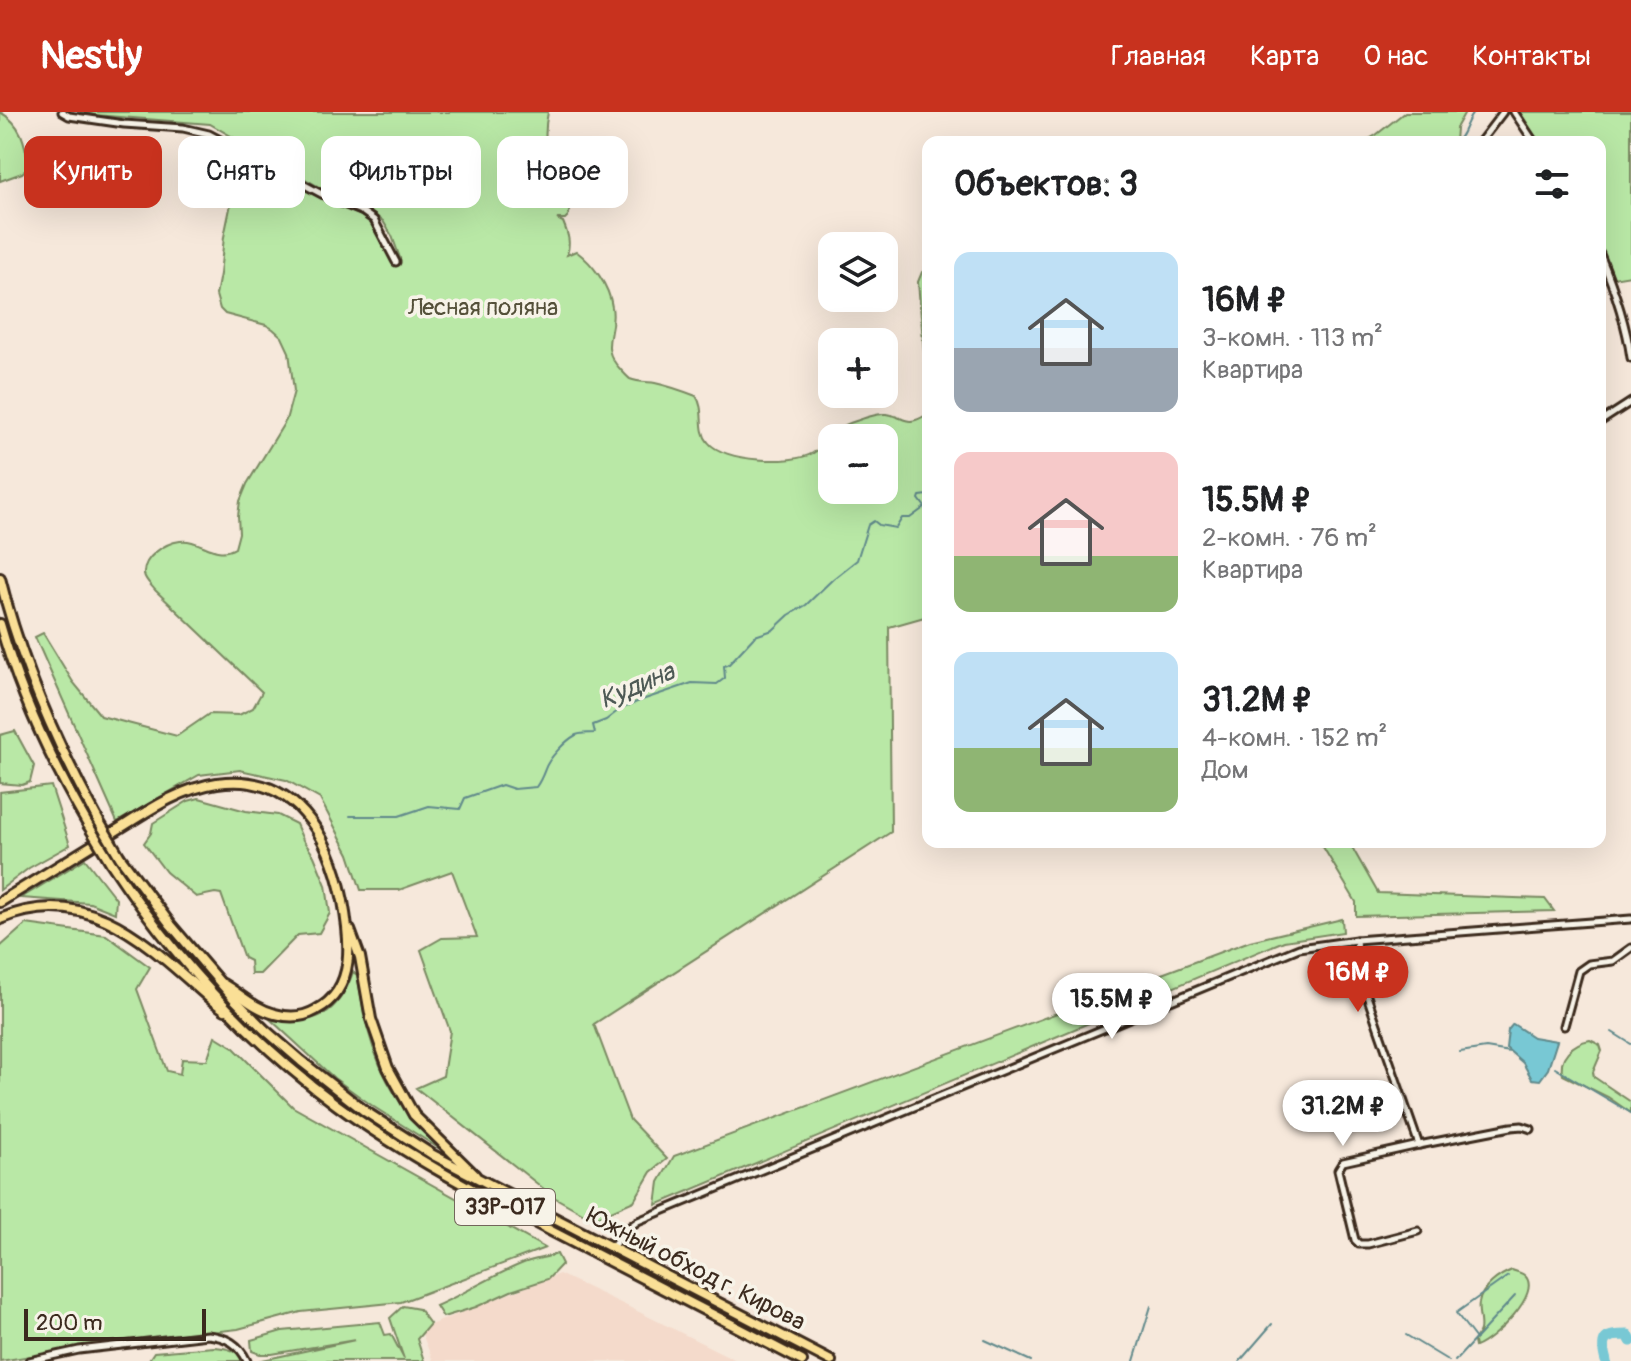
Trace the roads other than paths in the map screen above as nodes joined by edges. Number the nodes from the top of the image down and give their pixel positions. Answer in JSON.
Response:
{"nodes":[{"id":1,"x":62,"y":112,"type":"edge"},
{"id":2,"x":1503,"y":112,"type":"edge"},
{"id":3,"x":1514,"y":112,"type":"edge"},
{"id":4,"x":1485,"y":136,"type":"edge"},
{"id":5,"x":1530,"y":136,"type":"edge"},
{"id":6,"x":396,"y":262,"type":"dead end"},
{"id":7,"x":1606,"y":268,"type":"edge"},
{"id":8,"x":1631,"y":358,"type":"edge"},
{"id":9,"x":1631,"y":402,"type":"edge"},
{"id":10,"x":1606,"y":418,"type":"edge"},
{"id":11,"x":0,"y":578,"type":"edge"},
{"id":12,"x":0,"y":624,"type":"edge"},
{"id":13,"x":0,"y":902,"type":"edge"},
{"id":14,"x":346,"y":918,"type":"junction"},
{"id":15,"x":0,"y":919,"type":"edge"},
{"id":16,"x":1631,"y":919,"type":"edge"},
{"id":17,"x":1356,"y":940,"type":"junction"},
{"id":18,"x":1631,"y":948,"type":"edge"},
{"id":19,"x":219,"y":981,"type":"junction"},
{"id":20,"x":233,"y":1015,"type":"junction"},
{"id":21,"x":1564,"y":1026,"type":"dead end"},
{"id":22,"x":1531,"y":1129,"type":"dead end"},
{"id":23,"x":1419,"y":1145,"type":"junction"},
{"id":24,"x":478,"y":1178,"type":"junction"},
{"id":25,"x":1418,"y":1231,"type":"dead end"},
{"id":26,"x":612,"y":1249,"type":"junction"},
{"id":27,"x":29,"y":1361,"type":"edge"},
{"id":28,"x":247,"y":1361,"type":"edge"},
{"id":29,"x":802,"y":1361,"type":"edge"},
{"id":30,"x":831,"y":1361,"type":"edge"}],
"edges":[{"from":1,"to":6,"type":"street"},
{"from":2,"to":4,"type":"street"},
{"from":3,"to":5,"type":"street"},
{"from":7,"to":8,"type":"street"},
{"from":9,"to":10,"type":"street"},
{"from":11,"to":19,"type":"main road","name":"Южный обход г. Кирова","number":"33Р-017","bridge":true},
{"from":12,"to":20,"type":"main road","name":"Южный обход г. Кирова","number":"33Р-017","bridge":true},
{"from":13,"to":14,"type":"main road"},
{"from":14,"to":19,"type":"main road"},
{"from":14,"to":24,"type":"main road"},
{"from":15,"to":20,"type":"main road"},
{"from":16,"to":17,"type":"street"},
{"from":17,"to":23,"type":"street"},
{"from":17,"to":26,"type":"street"},
{"from":18,"to":21,"type":"street"},
{"from":19,"to":24,"type":"main road","name":"Южный обход г. Кирова","number":"33Р-017"},
{"from":20,"to":29,"type":"main road","name":"Южный обход г. Кирова","number":"33Р-017"},
{"from":22,"to":23,"type":"street"},
{"from":23,"to":25,"type":"street"},
{"from":24,"to":26,"type":"main road","name":"Южный обход г. Кирова","number":"33Р-017"},
{"from":26,"to":30,"type":"main road","name":"Южный обход г. Кирова","number":"33Р-017"},
{"from":27,"to":28,"type":"street"}]}
